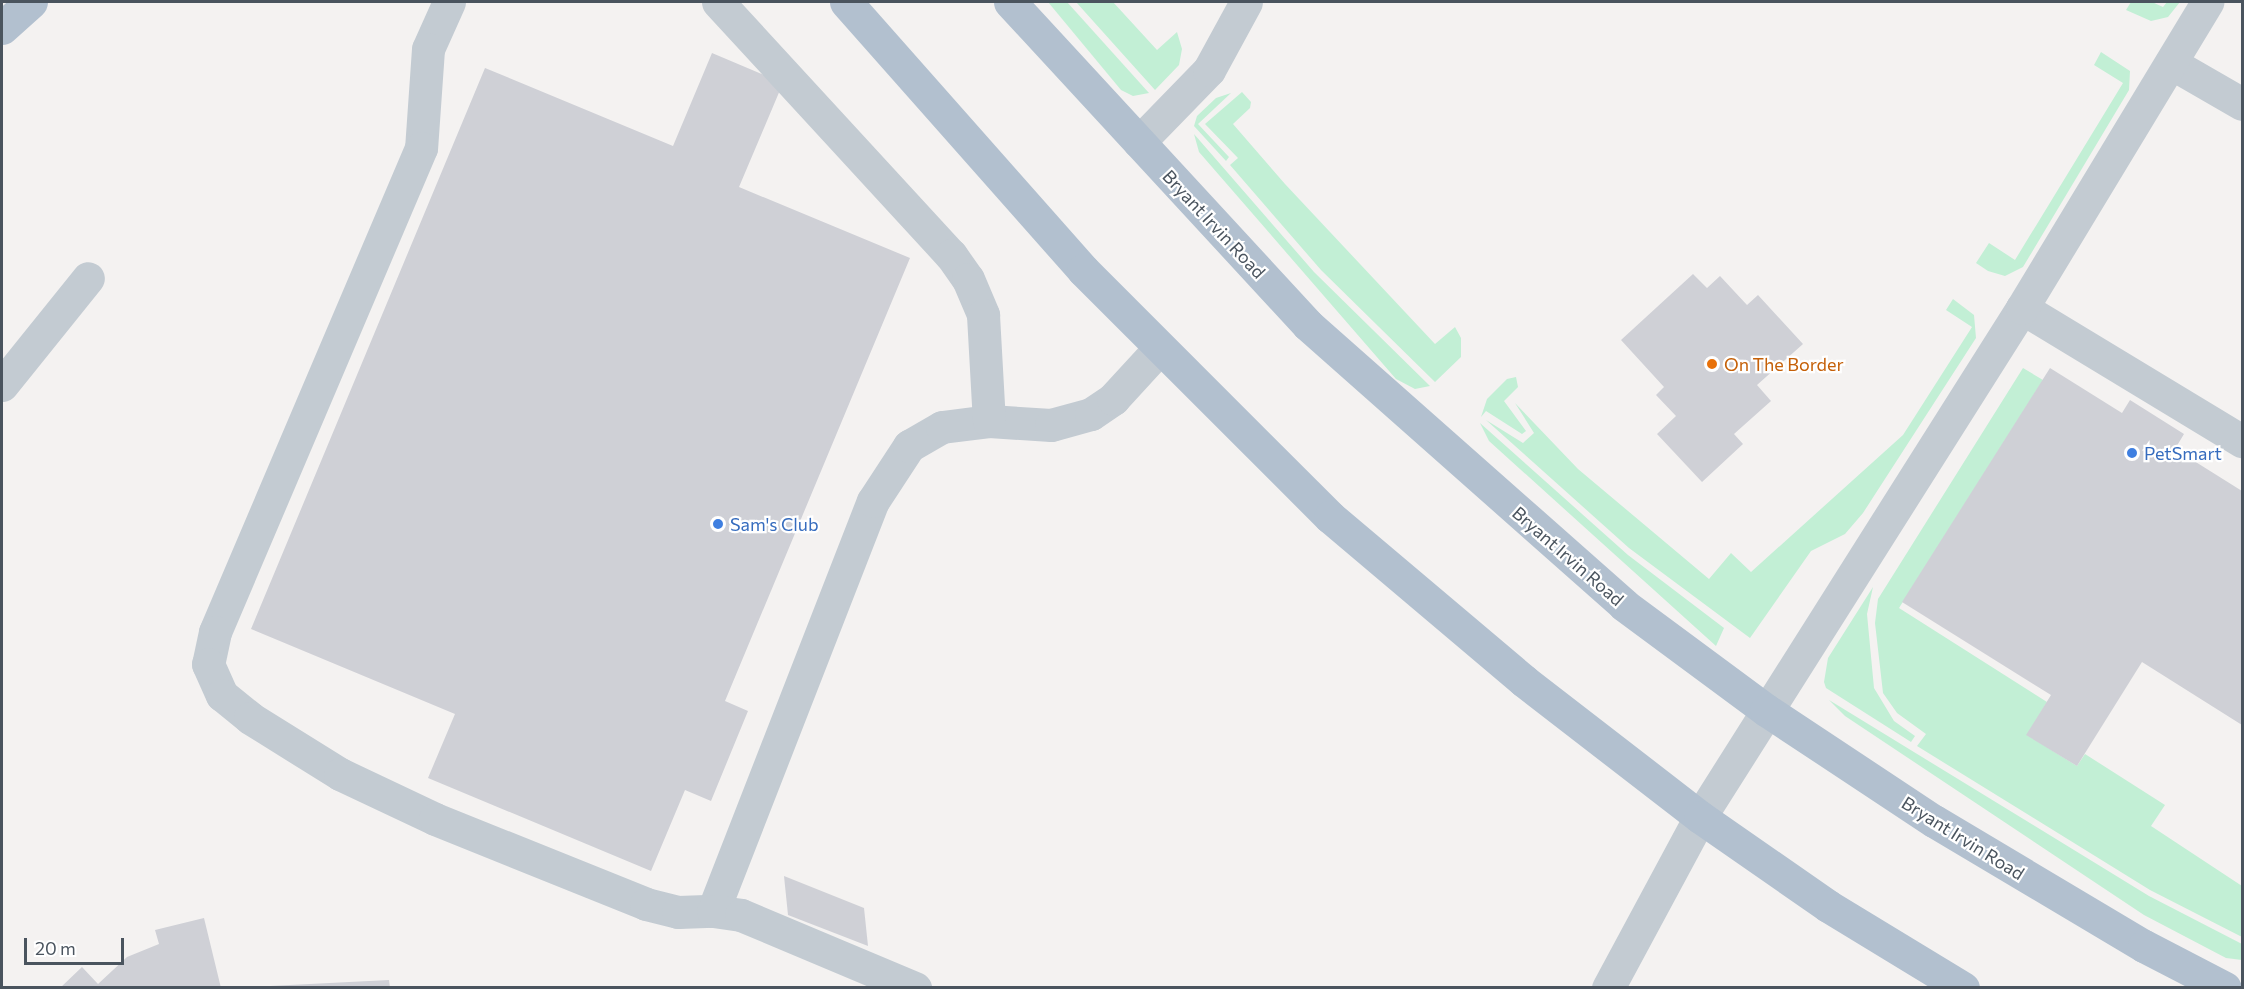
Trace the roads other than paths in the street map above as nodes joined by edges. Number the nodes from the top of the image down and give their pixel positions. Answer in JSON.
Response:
{"nodes":[{"id":1,"x":31,"y":2,"type":"edge"},
{"id":2,"x":449,"y":2,"type":"edge"},
{"id":3,"x":718,"y":2,"type":"edge"},
{"id":4,"x":846,"y":2,"type":"edge"},
{"id":5,"x":1010,"y":2,"type":"edge"},
{"id":6,"x":1246,"y":2,"type":"edge"},
{"id":7,"x":2207,"y":2,"type":"edge"},
{"id":8,"x":2,"y":28,"type":"edge"},
{"id":9,"x":2171,"y":63,"type":"junction"},
{"id":10,"x":2242,"y":104,"type":"edge"},
{"id":11,"x":1139,"y":142,"type":"junction"},
{"id":12,"x":88,"y":278,"type":"dead end"},
{"id":13,"x":2022,"y":308,"type":"junction"},
{"id":14,"x":1159,"y":349,"type":"junction"},
{"id":15,"x":2,"y":385,"type":"edge"},
{"id":16,"x":989,"y":421,"type":"junction"},
{"id":17,"x":2242,"y":441,"type":"edge"},
{"id":18,"x":1766,"y":710,"type":"junction"},
{"id":19,"x":1700,"y":817,"type":"junction"},
{"id":20,"x":713,"y":911,"type":"junction"},
{"id":21,"x":915,"y":987,"type":"edge"},
{"id":22,"x":1608,"y":987,"type":"edge"},
{"id":23,"x":1963,"y":987,"type":"edge"},
{"id":24,"x":2225,"y":987,"type":"edge"}],
"edges":[{"from":1,"to":8,"type":"main road"},
{"from":2,"to":20,"type":"street"},
{"from":3,"to":16,"type":"street"},
{"from":4,"to":14,"type":"main road"},
{"from":5,"to":11,"type":"main road","name":"Bryant Irvin Road"},
{"from":6,"to":11,"type":"street"},
{"from":7,"to":9,"type":"street"},
{"from":9,"to":10,"type":"street"},
{"from":9,"to":13,"type":"street"},
{"from":11,"to":18,"type":"main road","name":"Bryant Irvin Road"},
{"from":12,"to":15,"type":"street"},
{"from":13,"to":17,"type":"street"},
{"from":13,"to":18,"type":"street"},
{"from":14,"to":16,"type":"street"},
{"from":14,"to":19,"type":"main road"},
{"from":16,"to":20,"type":"street"},
{"from":18,"to":19,"type":"street"},
{"from":18,"to":24,"type":"main road","name":"Bryant Irvin Road"},
{"from":19,"to":22,"type":"street"},
{"from":19,"to":23,"type":"main road"},
{"from":20,"to":21,"type":"street"}]}
